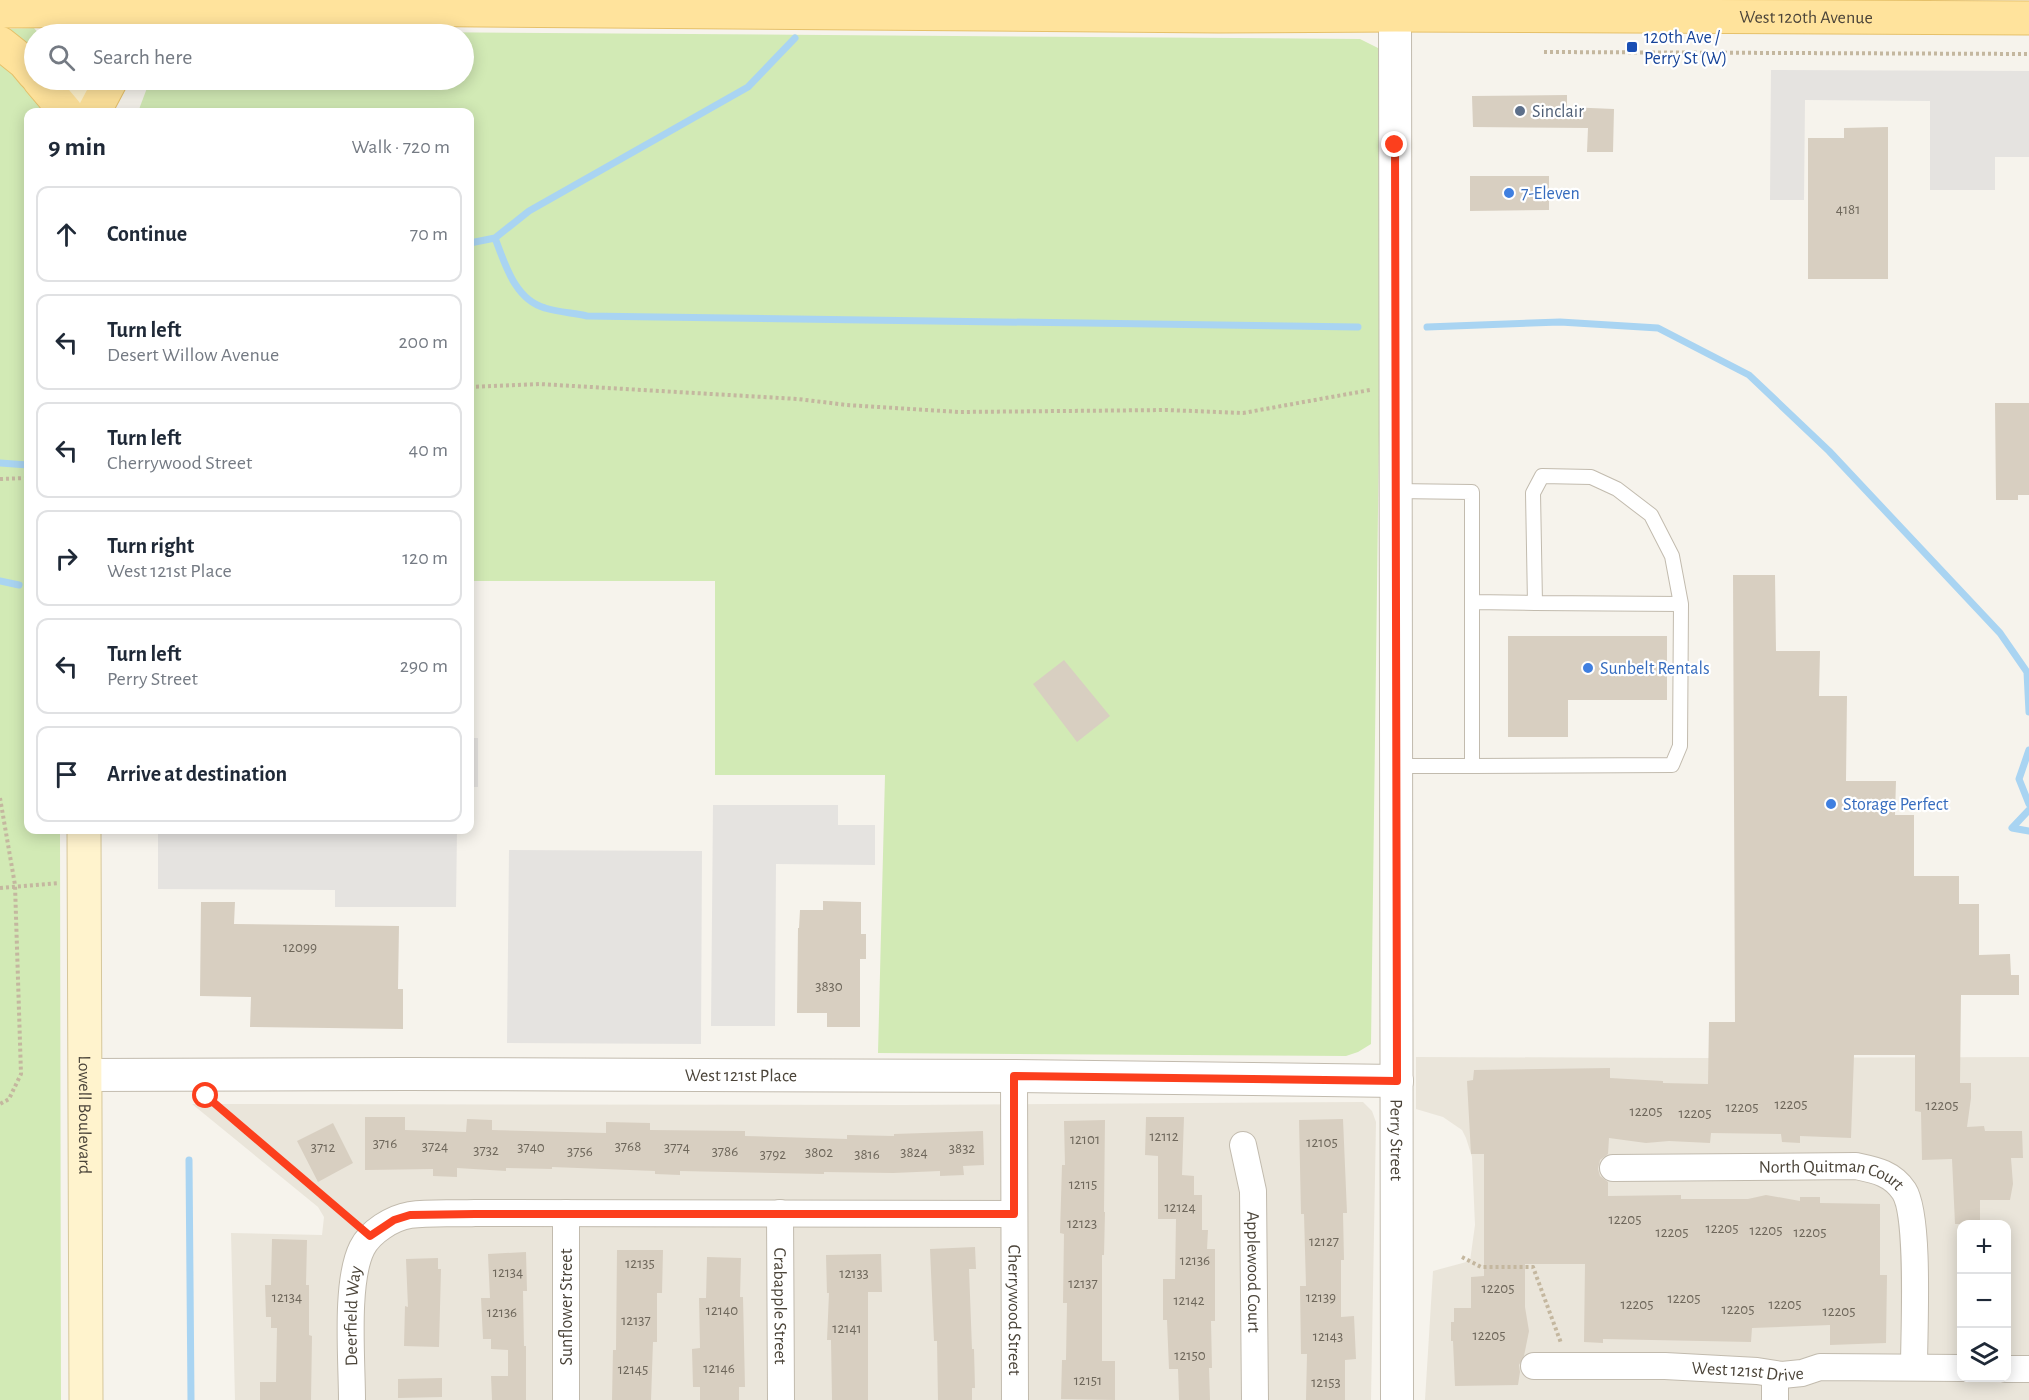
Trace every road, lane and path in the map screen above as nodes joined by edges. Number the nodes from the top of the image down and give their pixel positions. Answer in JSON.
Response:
{"nodes":[{"id":1,"x":1398,"y":7,"type":"edge"},
{"id":2,"x":369,"y":9,"type":"junction"},
{"id":3,"x":0,"y":11,"type":"edge"},
{"id":4,"x":82,"y":15,"type":"edge"},
{"id":5,"x":2029,"y":18,"type":"edge"},
{"id":6,"x":240,"y":24,"type":"edge"},
{"id":7,"x":0,"y":43,"type":"edge"},
{"id":8,"x":1544,"y":52,"type":"dead end"},
{"id":9,"x":2029,"y":54,"type":"edge"},
{"id":10,"x":24,"y":62,"type":"edge"},
{"id":11,"x":47,"y":90,"type":"edge"},
{"id":12,"x":82,"y":90,"type":"edge"},
{"id":13,"x":106,"y":90,"type":"edge"},
{"id":14,"x":63,"y":108,"type":"edge"},
{"id":15,"x":82,"y":108,"type":"edge"},
{"id":16,"x":96,"y":108,"type":"edge"},
{"id":17,"x":1395,"y":386,"type":"junction"},
{"id":18,"x":474,"y":387,"type":"edge"},
{"id":19,"x":24,"y":478,"type":"edge"},
{"id":20,"x":0,"y":479,"type":"edge"},
{"id":21,"x":1395,"y":491,"type":"junction"},
{"id":22,"x":1472,"y":602,"type":"junction"},
{"id":23,"x":1535,"y":603,"type":"junction"},
{"id":24,"x":1681,"y":604,"type":"junction"},
{"id":25,"x":1396,"y":766,"type":"junction"},
{"id":26,"x":1472,"y":766,"type":"junction"},
{"id":27,"x":0,"y":798,"type":"edge"},
{"id":28,"x":84,"y":834,"type":"edge"},
{"id":29,"x":84,"y":880,"type":"junction"},
{"id":30,"x":15,"y":887,"type":"junction"},
{"id":31,"x":0,"y":888,"type":"edge"},
{"id":32,"x":85,"y":1075,"type":"junction"},
{"id":33,"x":1014,"y":1076,"type":"junction"},
{"id":34,"x":1397,"y":1081,"type":"junction"},
{"id":35,"x":206,"y":1096,"type":"dead end"},
{"id":36,"x":0,"y":1104,"type":"edge"},
{"id":37,"x":1243,"y":1145,"type":"dead end"},
{"id":38,"x":1613,"y":1168,"type":"dead end"},
{"id":39,"x":566,"y":1214,"type":"junction"},
{"id":40,"x":780,"y":1214,"type":"junction"},
{"id":41,"x":1014,"y":1214,"type":"junction"},
{"id":42,"x":362,"y":1229,"type":"junction"},
{"id":43,"x":1462,"y":1257,"type":"dead end"},
{"id":44,"x":1568,"y":1350,"type":"dead end"},
{"id":45,"x":1534,"y":1366,"type":"dead end"},
{"id":46,"x":1914,"y":1367,"type":"junction"},
{"id":47,"x":1957,"y":1368,"type":"edge"},
{"id":48,"x":2011,"y":1369,"type":"edge"},
{"id":49,"x":2029,"y":1370,"type":"edge"},
{"id":50,"x":1775,"y":1375,"type":"junction"},
{"id":51,"x":86,"y":1400,"type":"edge"},
{"id":52,"x":352,"y":1400,"type":"edge"},
{"id":53,"x":566,"y":1400,"type":"edge"},
{"id":54,"x":781,"y":1400,"type":"edge"},
{"id":55,"x":1015,"y":1400,"type":"edge"},
{"id":56,"x":1256,"y":1400,"type":"edge"},
{"id":57,"x":1396,"y":1400,"type":"edge"},
{"id":58,"x":1775,"y":1400,"type":"edge"}],
"edges":[{"from":1,"to":2,"type":"main road","name":"West 120th Avenue"},
{"from":1,"to":5,"type":"main road","name":"West 120th Avenue"},
{"from":1,"to":17,"type":"street","name":"Perry Street"},
{"from":2,"to":4,"type":"main road","name":"West 120th Avenue"},
{"from":2,"to":6,"type":"main road"},
{"from":3,"to":4,"type":"main road","name":"West 120th Avenue"},
{"from":7,"to":10,"type":"main road"},
{"from":8,"to":9,"type":"path"},
{"from":11,"to":14,"type":"main road"},
{"from":12,"to":15,"type":"main road"},
{"from":13,"to":16,"type":"main road"},
{"from":17,"to":18,"type":"path"},
{"from":17,"to":21,"type":"street","name":"Perry Street"},
{"from":19,"to":20,"type":"path"},
{"from":21,"to":22,"type":"lane"},
{"from":21,"to":25,"type":"street","name":"Perry Street"},
{"from":22,"to":23,"type":"lane"},
{"from":22,"to":26,"type":"lane"},
{"from":23,"to":24,"type":"lane"},
{"from":23,"to":24,"type":"lane"},
{"from":24,"to":26,"type":"lane"},
{"from":25,"to":26,"type":"lane"},
{"from":25,"to":34,"type":"street","name":"Perry Street"},
{"from":27,"to":30,"type":"path"},
{"from":28,"to":29,"type":"main road","name":"Lowell Boulevard"},
{"from":29,"to":30,"type":"path"},
{"from":29,"to":32,"type":"main road","name":"Lowell Boulevard"},
{"from":30,"to":31,"type":"path"},
{"from":30,"to":36,"type":"path"},
{"from":32,"to":33,"type":"street","name":"West 121st Place"},
{"from":32,"to":51,"type":"main road","name":"Lowell Boulevard"},
{"from":33,"to":34,"type":"street","name":"West 121st Place"},
{"from":33,"to":41,"type":"street","name":"Cherrywood Street"},
{"from":34,"to":57,"type":"street","name":"Perry Street"},
{"from":35,"to":42,"type":"path"},
{"from":37,"to":56,"type":"street","name":"Applewood Court"},
{"from":38,"to":46,"type":"street","name":"North Quitman Court"},
{"from":39,"to":40,"type":"street"},
{"from":39,"to":42,"type":"street"},
{"from":39,"to":53,"type":"street","name":"Sunflower Street"},
{"from":40,"to":41,"type":"street"},
{"from":40,"to":54,"type":"street","name":"Crabapple Street"},
{"from":41,"to":55,"type":"street","name":"Cherrywood Street"},
{"from":42,"to":52,"type":"street","name":"Deerfield Way"},
{"from":43,"to":44,"type":"path"},
{"from":45,"to":50,"type":"street","name":"West 121st Drive"},
{"from":46,"to":47,"type":"street","name":"West 121st Drive"},
{"from":46,"to":50,"type":"street","name":"West 121st Drive"},
{"from":48,"to":49,"type":"street"},
{"from":50,"to":58,"type":"street"}]}
